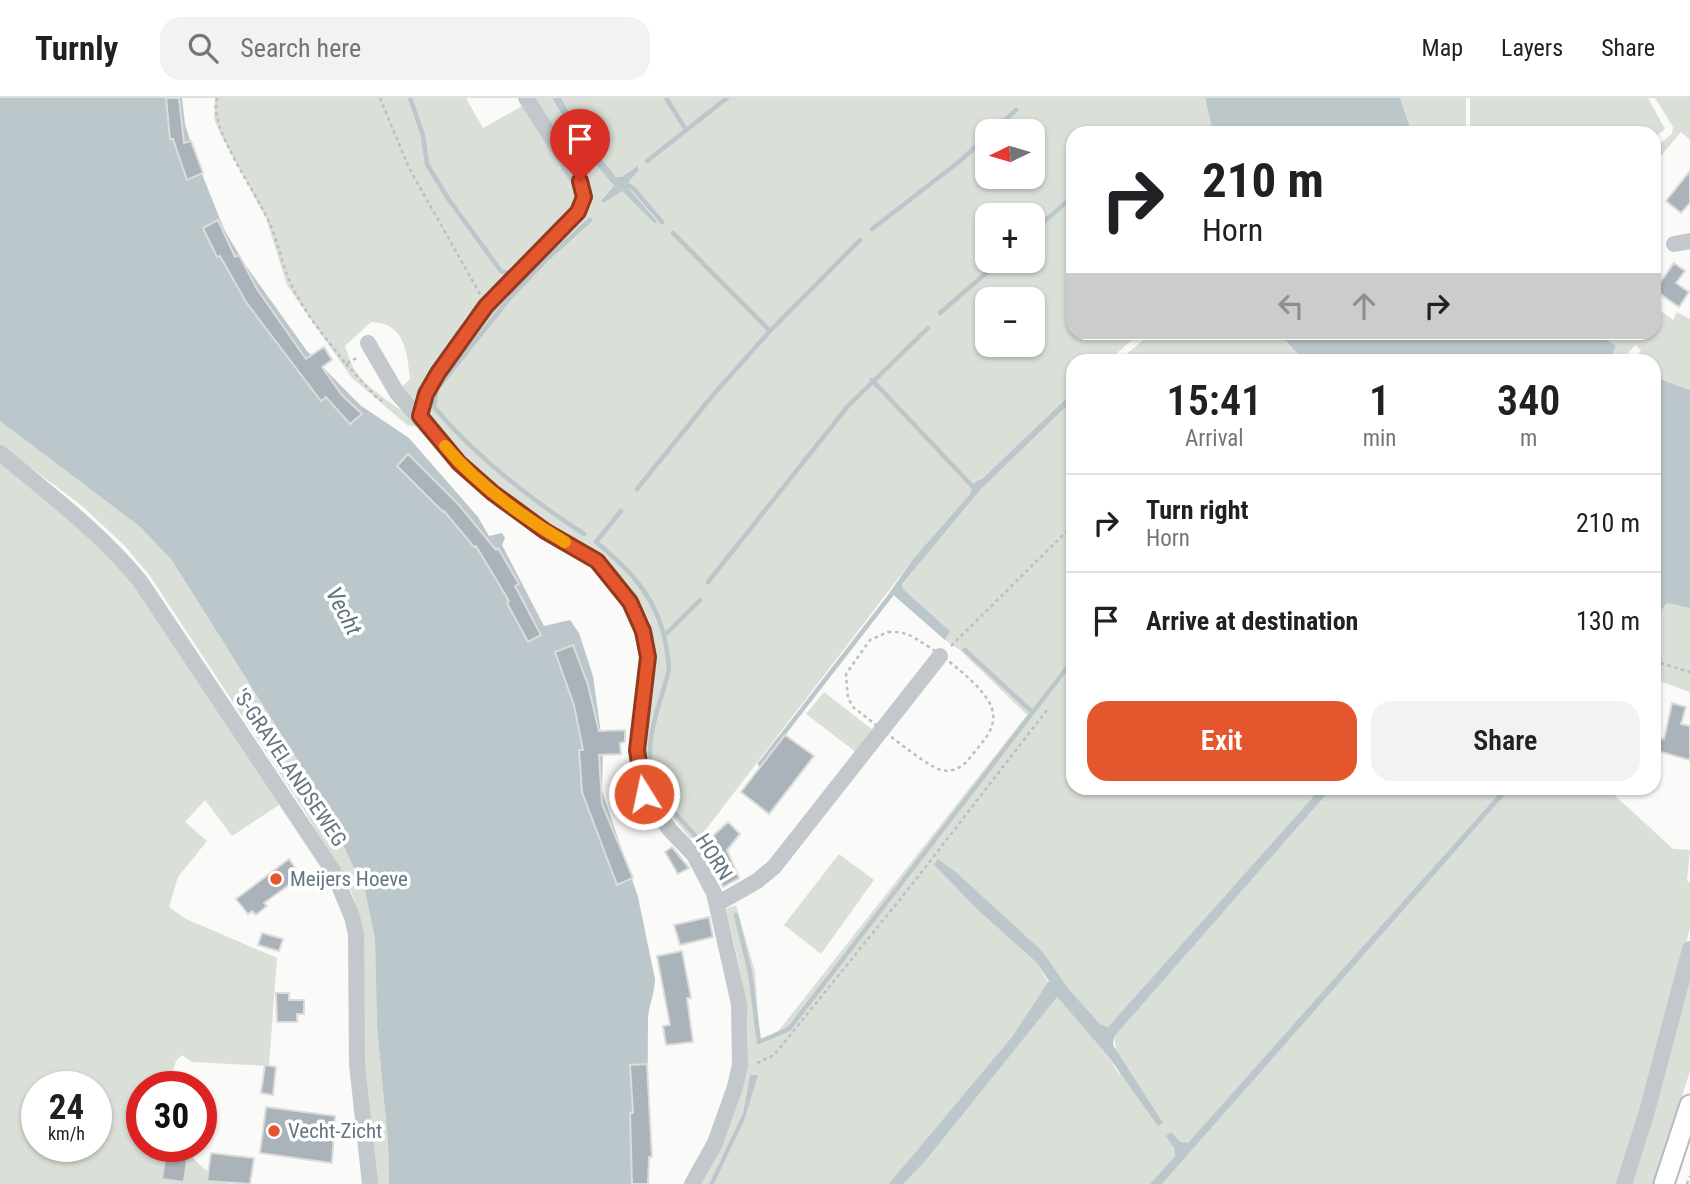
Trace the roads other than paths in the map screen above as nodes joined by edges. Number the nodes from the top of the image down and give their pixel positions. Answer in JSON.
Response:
{"nodes":[{"id":1,"x":526,"y":98,"type":"edge"},
{"id":2,"x":369,"y":346,"type":"road end"},
{"id":3,"x":420,"y":416,"type":"junction"},
{"id":4,"x":0,"y":453,"type":"edge"},
{"id":5,"x":940,"y":656,"type":"road end"},
{"id":6,"x":717,"y":904,"type":"junction"},
{"id":7,"x":1690,"y":949,"type":"edge"},
{"id":8,"x":1690,"y":1105,"type":"edge"},
{"id":9,"x":370,"y":1184,"type":"edge"},
{"id":10,"x":692,"y":1184,"type":"edge"},
{"id":11,"x":1624,"y":1184,"type":"edge"},
{"id":12,"x":1664,"y":1184,"type":"edge"}],
"edges":[{"from":1,"to":3,"type":"street"},
{"from":2,"to":3,"type":"street","name":"HORN"},
{"from":3,"to":6,"type":"street","name":"HORN"},
{"from":4,"to":9,"type":"street","name":"'S-GRAVELANDSEWEG"},
{"from":5,"to":6,"type":"street"},
{"from":6,"to":10,"type":"street","name":"HORN"},
{"from":7,"to":11,"type":"street"},
{"from":8,"to":12,"type":"main road"}]}
